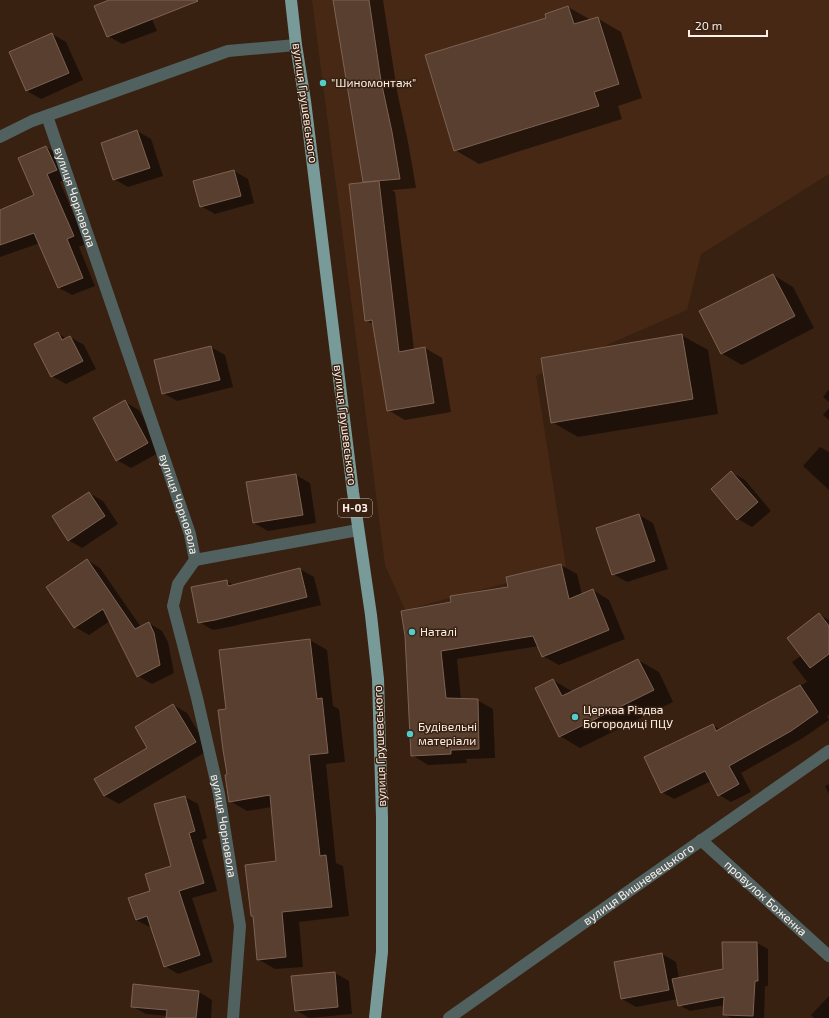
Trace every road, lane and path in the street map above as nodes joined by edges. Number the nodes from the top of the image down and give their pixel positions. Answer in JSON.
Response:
{"nodes":[{"id":1,"x":291,"y":0,"type":"edge"},
{"id":2,"x":296,"y":45,"type":"junction"},
{"id":3,"x":47,"y":116,"type":"junction"},
{"id":4,"x":0,"y":137,"type":"edge"},
{"id":5,"x":358,"y":530,"type":"junction"},
{"id":6,"x":195,"y":560,"type":"junction"},
{"id":7,"x":829,"y":751,"type":"edge"},
{"id":8,"x":701,"y":840,"type":"junction"},
{"id":9,"x":829,"y":956,"type":"edge"},
{"id":10,"x":233,"y":1018,"type":"edge"},
{"id":11,"x":375,"y":1018,"type":"edge"},
{"id":12,"x":449,"y":1018,"type":"edge"}],
"edges":[{"from":1,"to":2,"type":"main road","name":"вулиця Грушевського","number":"Н-03"},
{"from":2,"to":3,"type":"street"},
{"from":2,"to":5,"type":"main road","name":"вулиця Грушевського","number":"Н-03"},
{"from":3,"to":4,"type":"street"},
{"from":3,"to":6,"type":"street","name":"вулиця Чорновола"},
{"from":5,"to":6,"type":"street"},
{"from":5,"to":11,"type":"main road","name":"вулиця Грушевського","number":"Н-03"},
{"from":6,"to":10,"type":"street","name":"вулиця Чорновола"},
{"from":7,"to":8,"type":"street","name":"вулиця Вишневецького"},
{"from":8,"to":9,"type":"street","name":"провулок Боженка"},
{"from":8,"to":12,"type":"street","name":"вулиця Вишневецького"}]}
